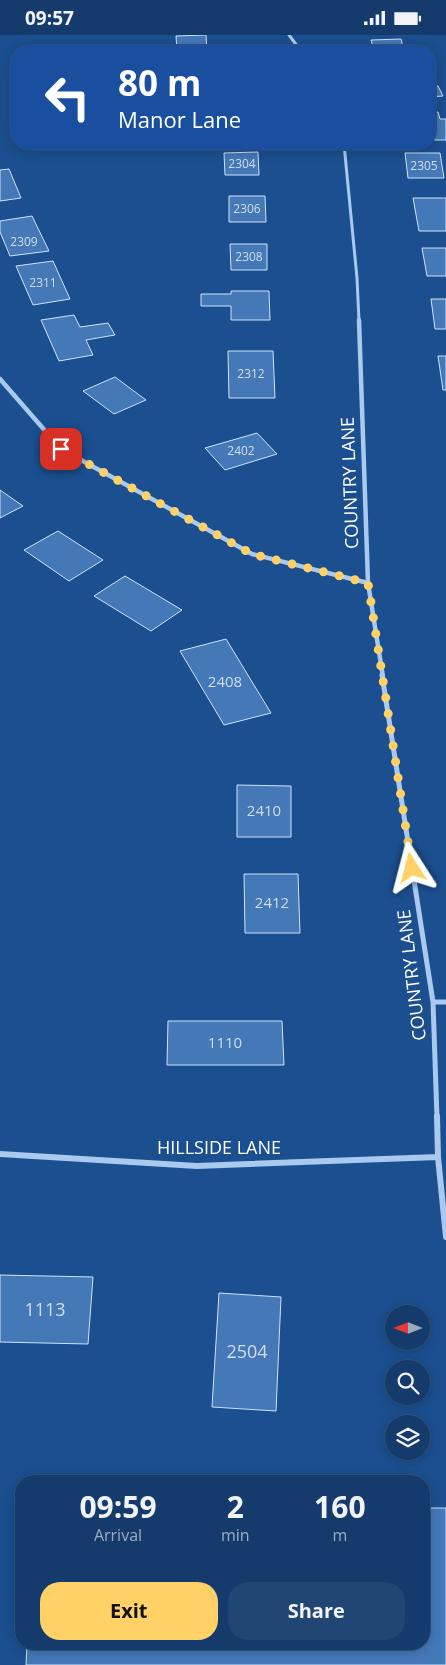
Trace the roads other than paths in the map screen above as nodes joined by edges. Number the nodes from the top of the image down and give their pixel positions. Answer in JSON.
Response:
{"nodes":[{"id":1,"x":288,"y":35,"type":"edge"},
{"id":2,"x":296,"y":45,"type":"edge"},
{"id":3,"x":345,"y":150,"type":"edge"},
{"id":4,"x":0,"y":379,"type":"edge"},
{"id":5,"x":368,"y":583,"type":"junction"},
{"id":6,"x":433,"y":1001,"type":"junction"},
{"id":7,"x":446,"y":1002,"type":"edge"},
{"id":8,"x":0,"y":1154,"type":"edge"},
{"id":9,"x":438,"y":1157,"type":"junction"},
{"id":10,"x":446,"y":1237,"type":"edge"}],
"edges":[{"from":1,"to":2,"type":"street"},
{"from":3,"to":5,"type":"street","name":"COUNTRY LANE"},
{"from":4,"to":5,"type":"street"},
{"from":5,"to":6,"type":"street","name":"COUNTRY LANE"},
{"from":6,"to":7,"type":"street"},
{"from":6,"to":9,"type":"street","name":"COUNTRY LANE"},
{"from":8,"to":9,"type":"street","name":"HILLSIDE LANE"},
{"from":9,"to":10,"type":"street","name":"COUNTRY LANE"}]}
